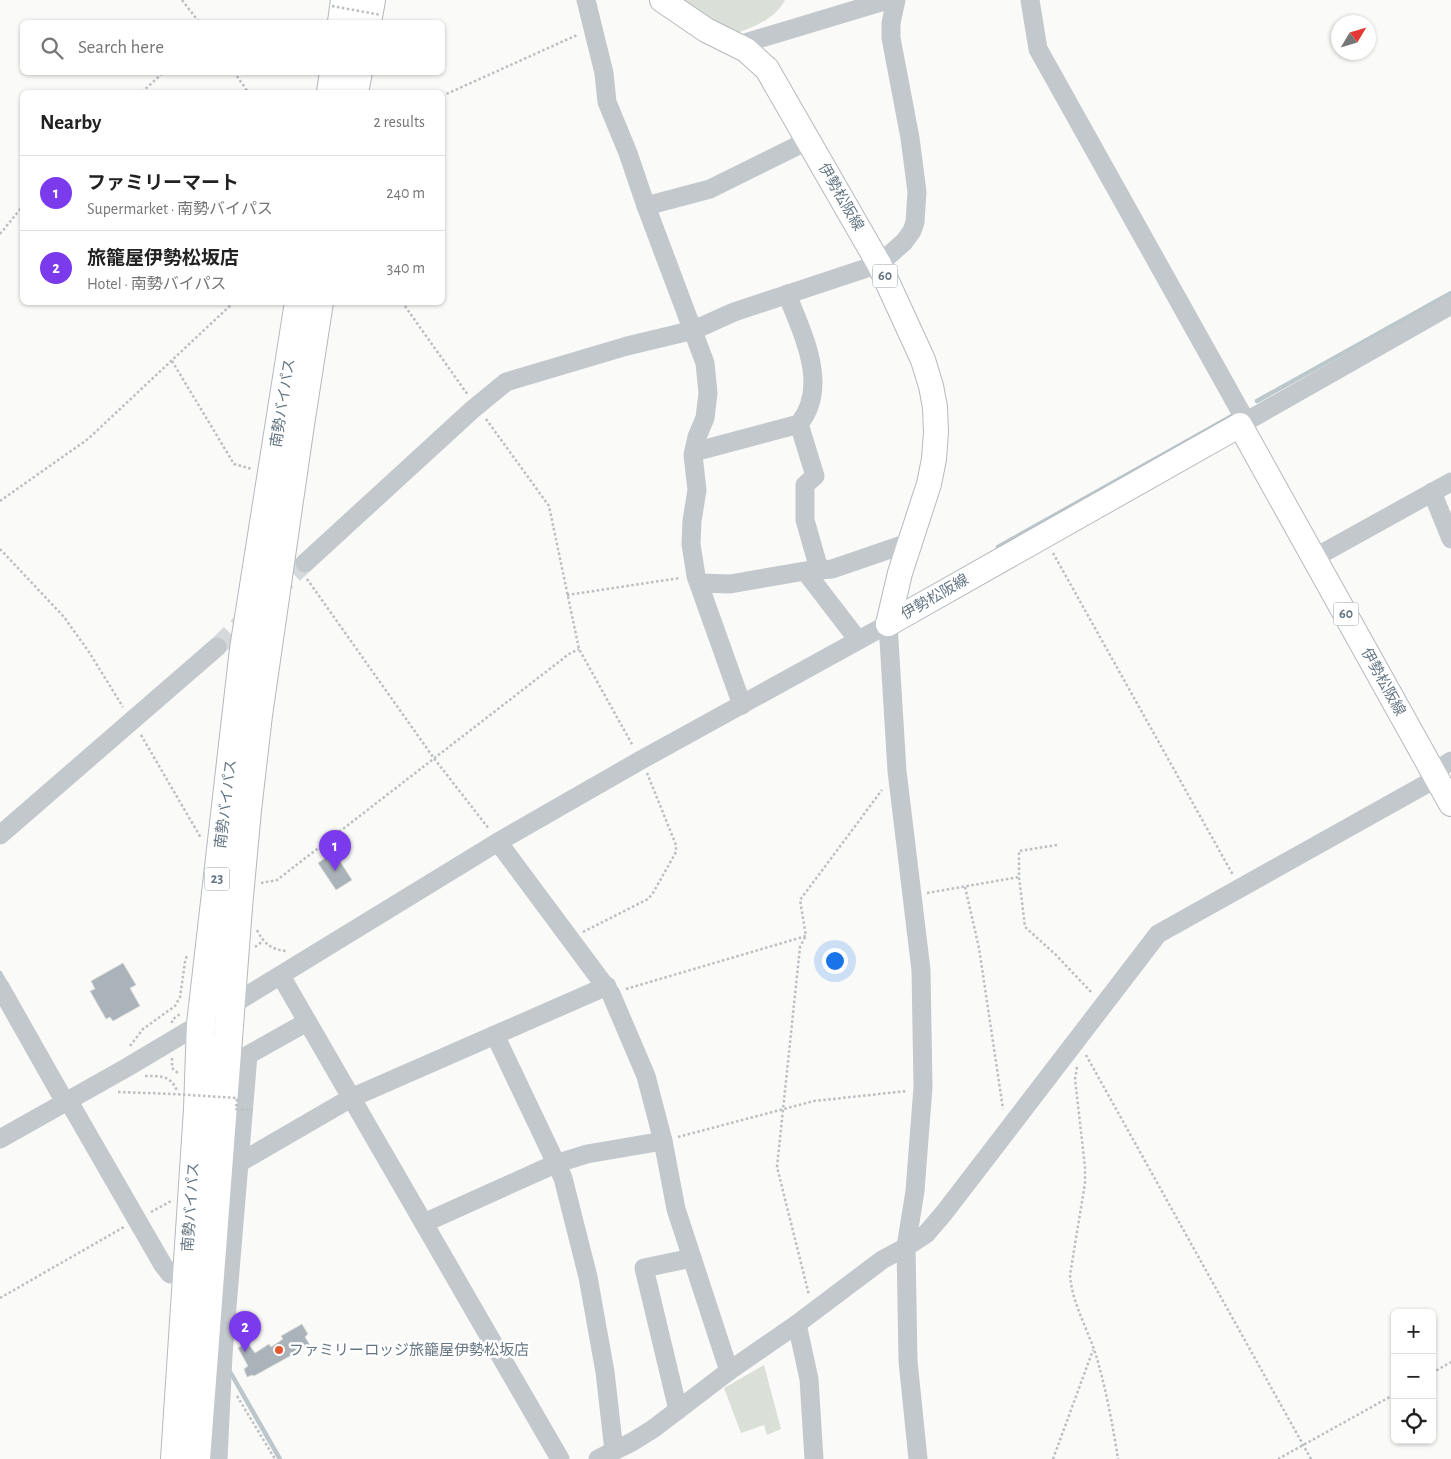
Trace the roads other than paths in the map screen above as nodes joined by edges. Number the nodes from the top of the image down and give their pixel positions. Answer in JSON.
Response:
{"nodes":[{"id":1,"x":586,"y":0,"type":"edge"},
{"id":2,"x":662,"y":0,"type":"edge"},
{"id":3,"x":888,"y":0,"type":"edge"},
{"id":4,"x":896,"y":0,"type":"edge"},
{"id":5,"x":1030,"y":0,"type":"edge"},
{"id":6,"x":738,"y":45,"type":"junction"},
{"id":7,"x":334,"y":75,"type":"edge"},
{"id":8,"x":357,"y":75,"type":"edge"},
{"id":9,"x":331,"y":90,"type":"edge"},
{"id":10,"x":354,"y":90,"type":"edge"},
{"id":11,"x":808,"y":140,"type":"junction"},
{"id":12,"x":646,"y":206,"type":"junction"},
{"id":13,"x":879,"y":264,"type":"junction"},
{"id":14,"x":787,"y":294,"type":"junction"},
{"id":15,"x":300,"y":305,"type":"edge"},
{"id":16,"x":319,"y":305,"type":"edge"},
{"id":17,"x":1451,"y":305,"type":"edge"},
{"id":18,"x":694,"y":330,"type":"junction"},
{"id":19,"x":799,"y":424,"type":"junction"},
{"id":20,"x":1240,"y":425,"type":"junction"},
{"id":21,"x":694,"y":452,"type":"junction"},
{"id":22,"x":1451,"y":482,"type":"edge"},
{"id":23,"x":1432,"y":492,"type":"junction"},
{"id":24,"x":1451,"y":539,"type":"edge"},
{"id":25,"x":911,"y":542,"type":"junction"},
{"id":26,"x":1314,"y":558,"type":"junction"},
{"id":27,"x":302,"y":570,"type":"tunnel mouth"},
{"id":28,"x":811,"y":571,"type":"junction"},
{"id":29,"x":698,"y":579,"type":"junction"},
{"id":30,"x":888,"y":624,"type":"junction"},
{"id":31,"x":858,"y":640,"type":"junction"},
{"id":32,"x":216,"y":647,"type":"tunnel mouth"},
{"id":33,"x":742,"y":705,"type":"junction"},
{"id":34,"x":1440,"y":771,"type":"edge"},
{"id":35,"x":1451,"y":804,"type":"edge"},
{"id":36,"x":0,"y":835,"type":"edge"},
{"id":37,"x":498,"y":842,"type":"junction"},
{"id":38,"x":281,"y":976,"type":"junction"},
{"id":39,"x":0,"y":987,"type":"edge"},
{"id":40,"x":609,"y":990,"type":"junction"},
{"id":41,"x":230,"y":1006,"type":"junction"},
{"id":42,"x":307,"y":1022,"type":"junction"},
{"id":43,"x":201,"y":1024,"type":"junction"},
{"id":44,"x":495,"y":1035,"type":"junction"},
{"id":45,"x":351,"y":1098,"type":"junction"},
{"id":46,"x":66,"y":1101,"type":"junction"},
{"id":47,"x":0,"y":1138,"type":"edge"},
{"id":48,"x":663,"y":1141,"type":"junction"},
{"id":49,"x":239,"y":1163,"type":"junction"},
{"id":50,"x":555,"y":1164,"type":"junction"},
{"id":51,"x":424,"y":1223,"type":"junction"},
{"id":52,"x":906,"y":1247,"type":"junction"},
{"id":53,"x":692,"y":1258,"type":"junction"},
{"id":54,"x":170,"y":1274,"type":"dead end"},
{"id":55,"x":796,"y":1324,"type":"junction"},
{"id":56,"x":729,"y":1371,"type":"junction"},
{"id":57,"x":678,"y":1410,"type":"junction"},
{"id":58,"x":606,"y":1455,"type":"edge"},
{"id":59,"x":175,"y":1459,"type":"edge"},
{"id":60,"x":196,"y":1459,"type":"edge"},
{"id":61,"x":218,"y":1459,"type":"edge"},
{"id":62,"x":560,"y":1459,"type":"edge"},
{"id":63,"x":814,"y":1459,"type":"edge"},
{"id":64,"x":918,"y":1459,"type":"edge"}],
"edges":[{"from":1,"to":12,"type":"street"},
{"from":2,"to":6,"type":"main road","name":"伊勢松阪線","number":"60"},
{"from":3,"to":6,"type":"street"},
{"from":4,"to":13,"type":"street"},
{"from":5,"to":20,"type":"street"},
{"from":6,"to":11,"type":"main road","name":"伊勢松阪線","number":"60"},
{"from":7,"to":9,"type":"highway"},
{"from":8,"to":10,"type":"highway"},
{"from":11,"to":12,"type":"street"},
{"from":11,"to":13,"type":"main road","name":"伊勢松阪線","number":"60"},
{"from":12,"to":18,"type":"street"},
{"from":13,"to":14,"type":"street"},
{"from":13,"to":25,"type":"main road","name":"伊勢松阪線","number":"60"},
{"from":14,"to":18,"type":"street"},
{"from":14,"to":19,"type":"street"},
{"from":15,"to":43,"type":"highway","name":"南勢バイパス","number":"23"},
{"from":16,"to":41,"type":"highway","name":"南勢バイパス","number":"23"},
{"from":17,"to":20,"type":"street"},
{"from":18,"to":21,"type":"street"},
{"from":18,"to":27,"type":"street"},
{"from":19,"to":21,"type":"street"},
{"from":19,"to":28,"type":"street"},
{"from":20,"to":26,"type":"main road","name":"伊勢松阪線","number":"60"},
{"from":20,"to":30,"type":"main road","name":"伊勢松阪線"},
{"from":21,"to":29,"type":"street"},
{"from":22,"to":23,"type":"street"},
{"from":23,"to":24,"type":"street"},
{"from":23,"to":26,"type":"street"},
{"from":25,"to":28,"type":"street"},
{"from":25,"to":30,"type":"main road","name":"伊勢松阪線","number":"60"},
{"from":26,"to":34,"type":"main road","name":"伊勢松阪線","number":"60"},
{"from":28,"to":29,"type":"street"},
{"from":28,"to":31,"type":"street"},
{"from":29,"to":33,"type":"street"},
{"from":30,"to":31,"type":"street"},
{"from":30,"to":52,"type":"street"},
{"from":31,"to":33,"type":"street"},
{"from":32,"to":36,"type":"street"},
{"from":33,"to":37,"type":"street"},
{"from":34,"to":35,"type":"main road","name":"伊勢松阪線","number":"60"},
{"from":34,"to":52,"type":"street"},
{"from":37,"to":38,"type":"street"},
{"from":37,"to":40,"type":"street"},
{"from":38,"to":41,"type":"street"},
{"from":38,"to":42,"type":"street"},
{"from":39,"to":46,"type":"street"},
{"from":40,"to":44,"type":"street"},
{"from":40,"to":48,"type":"street"},
{"from":41,"to":43,"type":"street"},
{"from":41,"to":60,"type":"highway","name":"南勢バイパス","number":"23"},
{"from":42,"to":45,"type":"street"},
{"from":42,"to":49,"type":"street"},
{"from":43,"to":46,"type":"street"},
{"from":43,"to":59,"type":"highway","name":"南勢バイパス","number":"23"},
{"from":44,"to":45,"type":"street"},
{"from":44,"to":50,"type":"street"},
{"from":45,"to":49,"type":"street"},
{"from":45,"to":51,"type":"street"},
{"from":46,"to":47,"type":"street"},
{"from":46,"to":54,"type":"street"},
{"from":48,"to":50,"type":"street"},
{"from":48,"to":53,"type":"street"},
{"from":49,"to":61,"type":"street"},
{"from":50,"to":51,"type":"street"},
{"from":50,"to":58,"type":"street"},
{"from":51,"to":62,"type":"street"},
{"from":52,"to":55,"type":"street"},
{"from":52,"to":64,"type":"street"},
{"from":53,"to":56,"type":"street"},
{"from":53,"to":57,"type":"street"},
{"from":55,"to":56,"type":"street"},
{"from":55,"to":63,"type":"street"},
{"from":56,"to":57,"type":"street"},
{"from":57,"to":58,"type":"street"}]}
